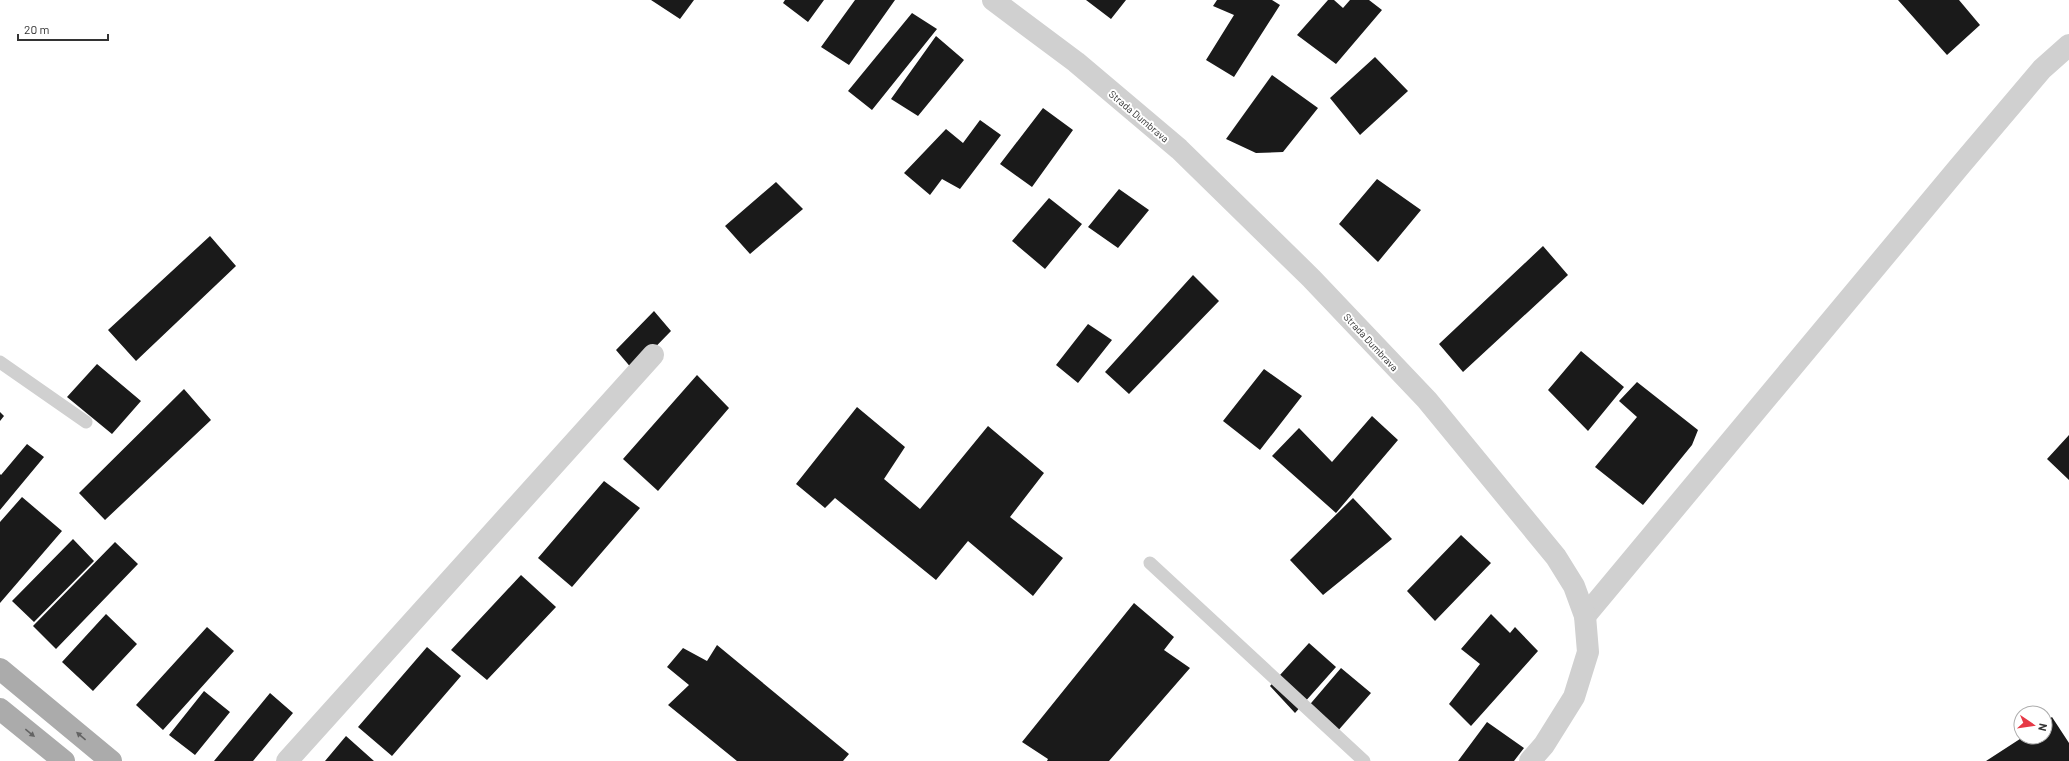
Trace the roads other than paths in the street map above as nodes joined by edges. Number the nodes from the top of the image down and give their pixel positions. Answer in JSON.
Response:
{"nodes":[{"id":1,"x":993,"y":0,"type":"edge"},
{"id":2,"x":2069,"y":45,"type":"edge"},
{"id":3,"x":653,"y":355,"type":"dead end"},
{"id":4,"x":0,"y":362,"type":"edge"},
{"id":5,"x":86,"y":422,"type":"dead end"},
{"id":6,"x":1150,"y":563,"type":"dead end"},
{"id":7,"x":1585,"y":616,"type":"junction"},
{"id":8,"x":0,"y":669,"type":"edge"},
{"id":9,"x":0,"y":709,"type":"edge"},
{"id":10,"x":64,"y":761,"type":"edge"},
{"id":11,"x":111,"y":761,"type":"edge"},
{"id":12,"x":287,"y":761,"type":"edge"},
{"id":13,"x":1364,"y":761,"type":"edge"},
{"id":14,"x":1530,"y":761,"type":"edge"}],
"edges":[{"from":1,"to":7,"type":"street","name":"Strada Dumbrava"},
{"from":2,"to":7,"type":"street"},
{"from":3,"to":12,"type":"street"},
{"from":4,"to":5,"type":"lane"},
{"from":6,"to":13,"type":"lane"},
{"from":7,"to":14,"type":"street","name":"Strada Dumbrava"},
{"from":11,"to":8,"type":"main road","one_way":true},
{"from":9,"to":10,"type":"main road","one_way":true}]}
